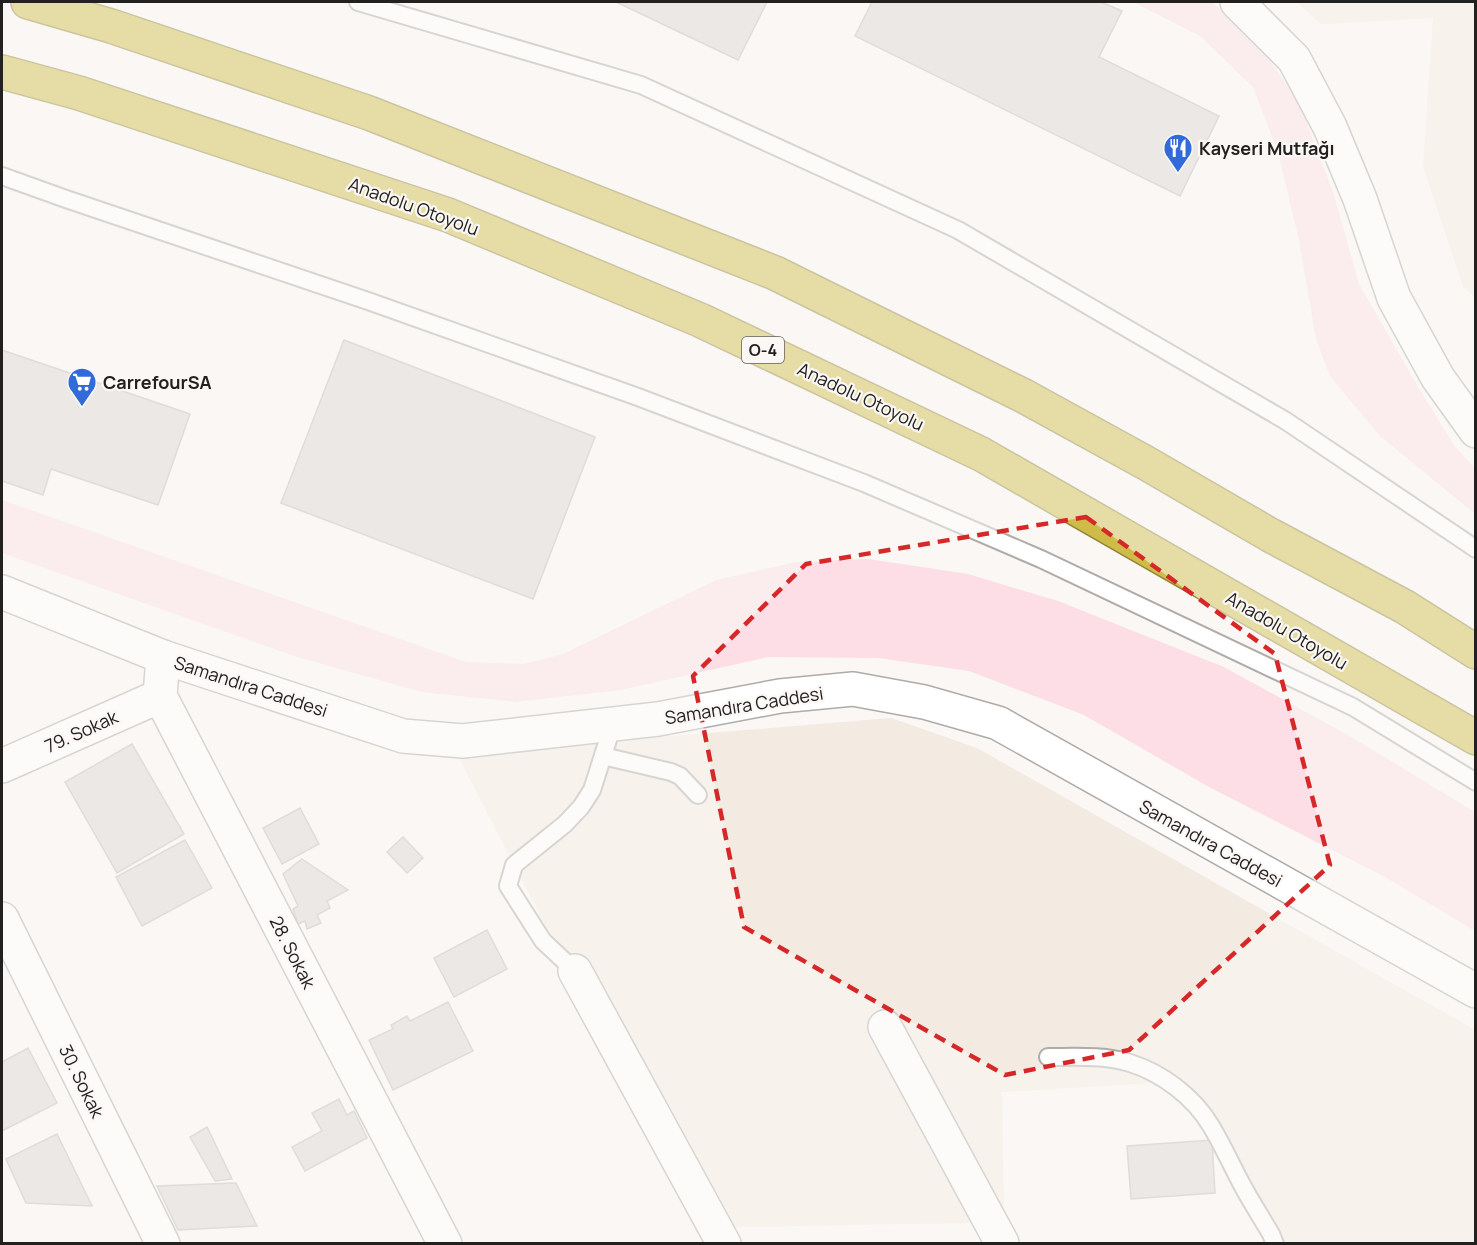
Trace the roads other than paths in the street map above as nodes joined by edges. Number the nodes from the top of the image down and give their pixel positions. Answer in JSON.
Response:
{"nodes":[{"id":1,"x":28,"y":2,"type":"edge"},
{"id":2,"x":358,"y":2,"type":"edge"},
{"id":3,"x":1237,"y":2,"type":"edge"},
{"id":4,"x":2,"y":72,"type":"edge"},
{"id":5,"x":2,"y":176,"type":"edge"},
{"id":6,"x":1476,"y":431,"type":"edge"},
{"id":7,"x":1476,"y":549,"type":"edge"},
{"id":8,"x":2,"y":592,"type":"edge"},
{"id":9,"x":1476,"y":652,"type":"edge"},
{"id":10,"x":164,"y":657,"type":"junction"},
{"id":11,"x":160,"y":696,"type":"junction"},
{"id":12,"x":612,"y":724,"type":"junction"},
{"id":13,"x":1476,"y":738,"type":"edge"},
{"id":14,"x":603,"y":756,"type":"junction"},
{"id":15,"x":2,"y":766,"type":"edge"},
{"id":16,"x":1476,"y":782,"type":"edge"},
{"id":17,"x":698,"y":795,"type":"dead end"},
{"id":18,"x":2,"y":919,"type":"edge"},
{"id":19,"x":575,"y":971,"type":"joint"},
{"id":20,"x":1476,"y":991,"type":"edge"},
{"id":21,"x":885,"y":1027,"type":"dead end"},
{"id":22,"x":1048,"y":1057,"type":"dead end"},
{"id":23,"x":1002,"y":1243,"type":"edge"},
{"id":24,"x":163,"y":1244,"type":"edge"},
{"id":25,"x":445,"y":1244,"type":"edge"},
{"id":26,"x":724,"y":1244,"type":"edge"},
{"id":27,"x":990,"y":1244,"type":"edge"},
{"id":28,"x":1014,"y":1244,"type":"edge"},
{"id":29,"x":1275,"y":1244,"type":"edge"}],
"edges":[{"from":1,"to":9,"type":"highway"},
{"from":2,"to":7,"type":"lane"},
{"from":3,"to":6,"type":"main road"},
{"from":4,"to":13,"type":"highway","name":"Anadolu Otoyolu","number":"O-4"},
{"from":5,"to":16,"type":"lane"},
{"from":8,"to":10,"type":"main road","name":"Samandıra Caddesi"},
{"from":10,"to":11,"type":"main road"},
{"from":10,"to":12,"type":"main road","name":"Samandıra Caddesi"},
{"from":11,"to":15,"type":"main road","name":"79. Sokak"},
{"from":11,"to":25,"type":"main road","name":"28. Sokak"},
{"from":12,"to":14,"type":"lane"},
{"from":12,"to":20,"type":"main road","name":"Samandıra Caddesi"},
{"from":14,"to":17,"type":"lane"},
{"from":14,"to":19,"type":"lane"},
{"from":18,"to":24,"type":"main road","name":"30. Sokak"},
{"from":19,"to":26,"type":"main road"},
{"from":21,"to":23,"type":"main road"},
{"from":22,"to":29,"type":"lane"},
{"from":23,"to":27,"type":"main road"},
{"from":23,"to":28,"type":"main road"}]}
